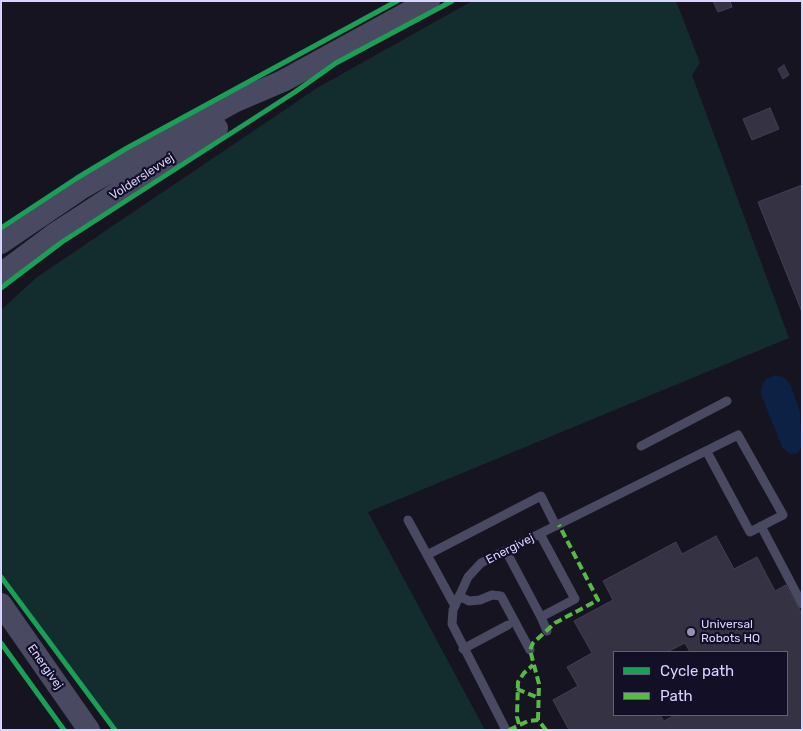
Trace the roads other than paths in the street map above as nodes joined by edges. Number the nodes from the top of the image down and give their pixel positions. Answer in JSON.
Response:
{"nodes":[{"id":1,"x":429,"y":1,"type":"edge"},
{"id":2,"x":283,"y":80,"type":"junction"},
{"id":3,"x":113,"y":170,"type":"junction"},
{"id":4,"x":1,"y":243,"type":"edge"},
{"id":5,"x":1,"y":257,"type":"edge"},
{"id":6,"x":1,"y":274,"type":"edge"},
{"id":7,"x":727,"y":401,"type":"dead end"},
{"id":8,"x":641,"y":446,"type":"dead end"},
{"id":9,"x":707,"y":452,"type":"junction"},
{"id":10,"x":408,"y":520,"type":"dead end"},
{"id":11,"x":556,"y":526,"type":"junction"},
{"id":12,"x":761,"y":526,"type":"junction"},
{"id":13,"x":540,"y":534,"type":"junction"},
{"id":14,"x":506,"y":551,"type":"junction"},
{"id":15,"x":427,"y":555,"type":"junction"},
{"id":16,"x":459,"y":596,"type":"junction"},
{"id":17,"x":1,"y":604,"type":"edge"},
{"id":18,"x":802,"y":604,"type":"edge"},
{"id":19,"x":455,"y":606,"type":"junction"},
{"id":20,"x":541,"y":617,"type":"junction"},
{"id":21,"x":508,"y":625,"type":"dead end"},
{"id":22,"x":547,"y":631,"type":"dead end"},
{"id":23,"x":464,"y":649,"type":"junction"},
{"id":24,"x":530,"y":650,"type":"dead end"},
{"id":25,"x":89,"y":730,"type":"edge"},
{"id":26,"x":506,"y":730,"type":"edge"}],
"edges":[{"from":1,"to":2,"type":"street","name":"Volderslevvej"},
{"from":2,"to":3,"type":"street","name":"Volderslevvej"},
{"from":2,"to":6,"type":"street","name":"Volderslevvej"},
{"from":3,"to":4,"type":"street","name":"Volderslevvej"},
{"from":3,"to":5,"type":"street"},
{"from":7,"to":8,"type":"lane"},
{"from":9,"to":11,"type":"lane","name":"Energivej"},
{"from":9,"to":12,"type":"lane"},
{"from":9,"to":12,"type":"lane","name":"Energivej"},
{"from":10,"to":15,"type":"lane"},
{"from":11,"to":13,"type":"lane","name":"Energivej"},
{"from":11,"to":15,"type":"lane"},
{"from":12,"to":18,"type":"lane"},
{"from":13,"to":14,"type":"lane","name":"Energivej"},
{"from":13,"to":20,"type":"lane"},
{"from":14,"to":16,"type":"lane","name":"Energivej"},
{"from":14,"to":20,"type":"lane"},
{"from":15,"to":19,"type":"lane"},
{"from":16,"to":19,"type":"lane","name":"Energivej"},
{"from":16,"to":24,"type":"lane"},
{"from":17,"to":25,"type":"street","name":"Energivej"},
{"from":19,"to":23,"type":"lane","name":"Energivej"},
{"from":20,"to":22,"type":"lane"},
{"from":21,"to":23,"type":"lane"},
{"from":23,"to":26,"type":"lane","name":"Energivej"}]}
